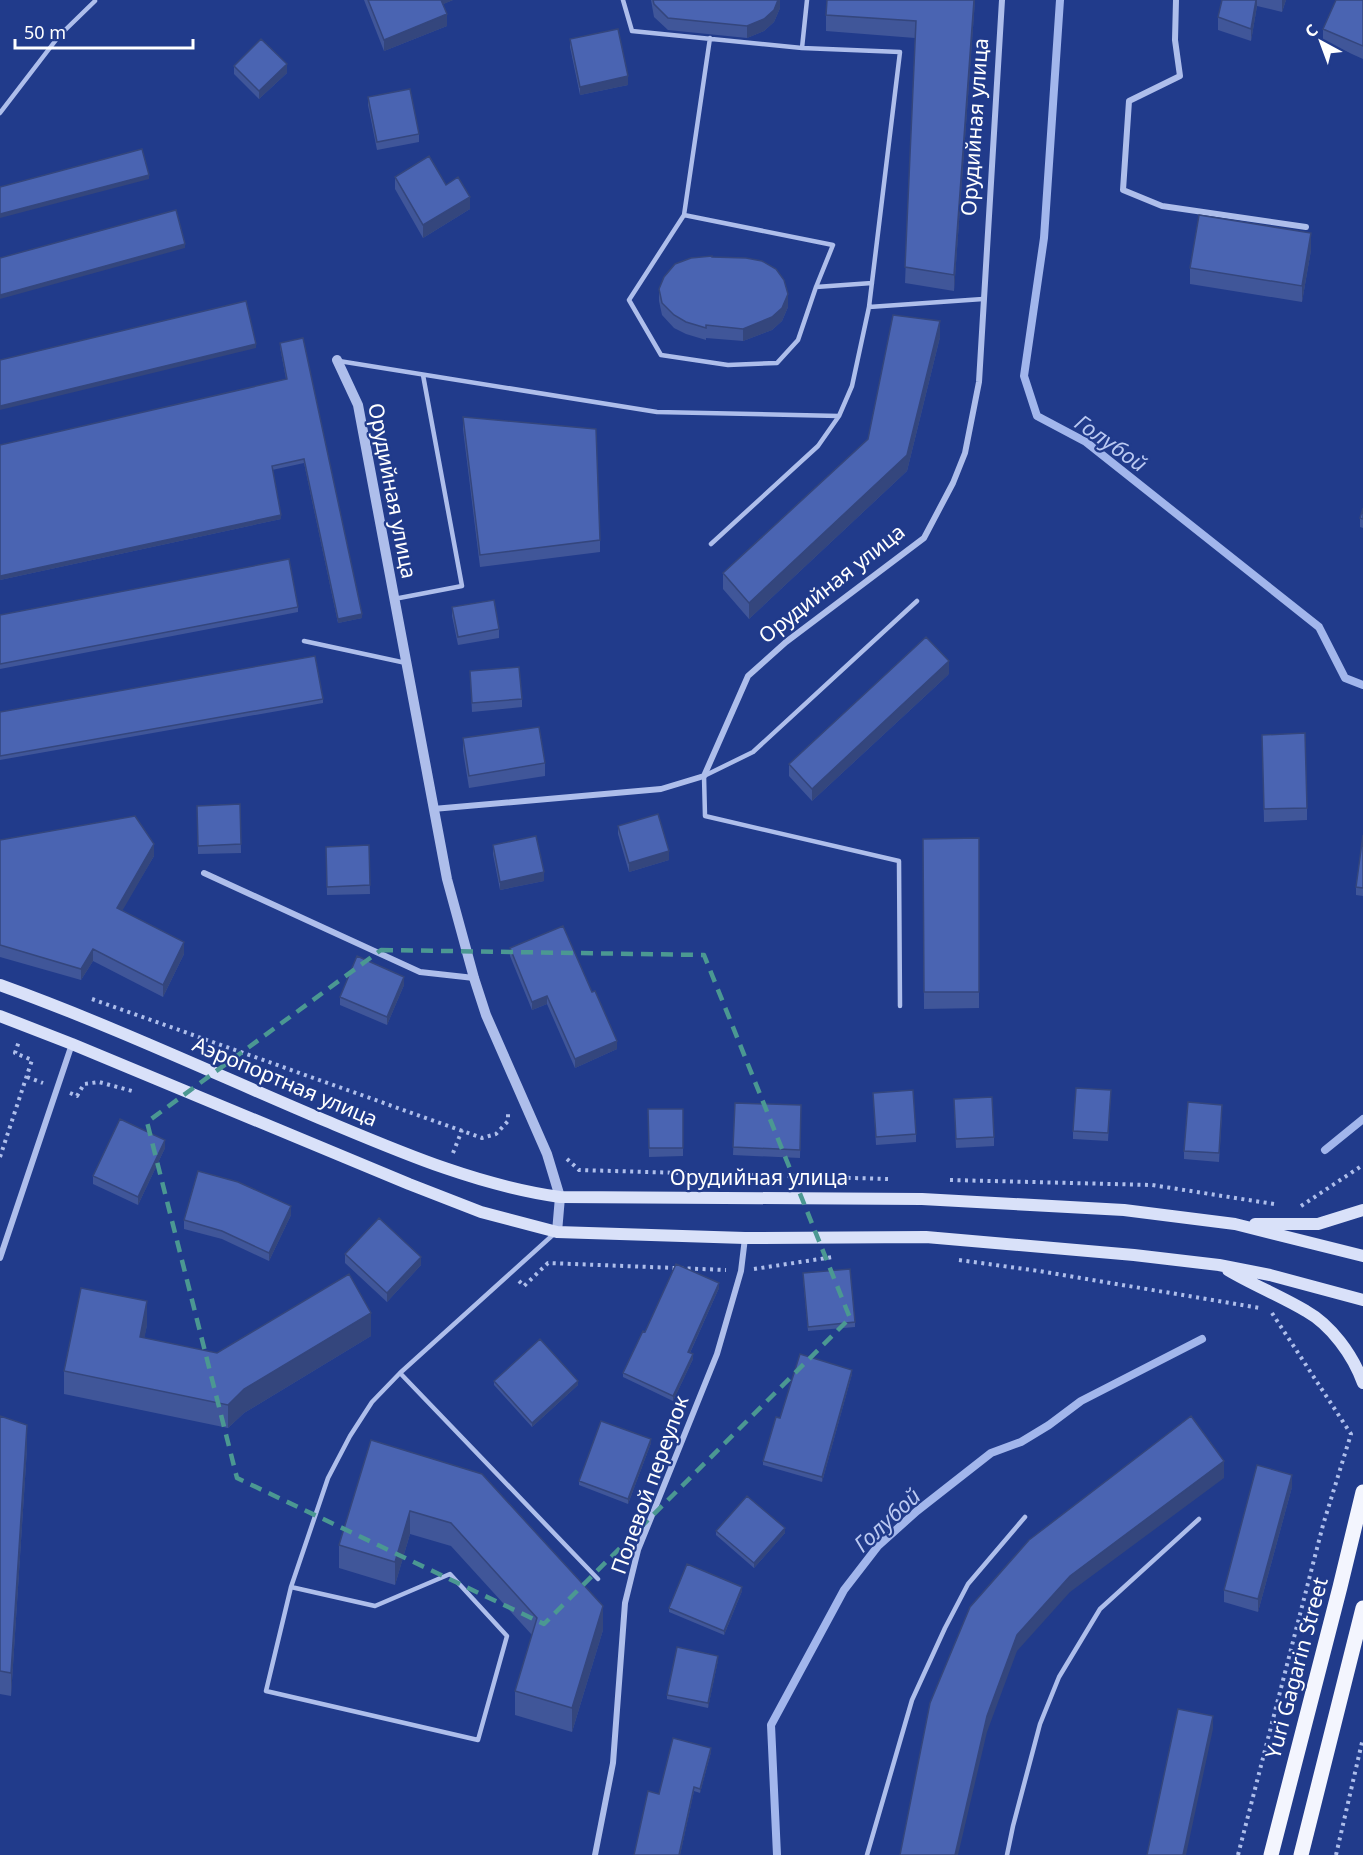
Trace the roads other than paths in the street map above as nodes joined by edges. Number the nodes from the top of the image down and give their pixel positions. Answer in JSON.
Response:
{"nodes":[{"id":1,"x":623,"y":0,"type":"edge"},
{"id":2,"x":807,"y":0,"type":"edge"},
{"id":3,"x":1002,"y":0,"type":"edge"},
{"id":4,"x":1176,"y":0,"type":"edge"},
{"id":5,"x":95,"y":1,"type":"edge"},
{"id":6,"x":710,"y":38,"type":"junction"},
{"id":7,"x":802,"y":48,"type":"junction"},
{"id":8,"x":0,"y":113,"type":"edge"},
{"id":9,"x":684,"y":215,"type":"junction"},
{"id":10,"x":1306,"y":227,"type":"dead end"},
{"id":11,"x":872,"y":283,"type":"junction"},
{"id":12,"x":816,"y":287,"type":"junction"},
{"id":13,"x":983,"y":299,"type":"junction"},
{"id":14,"x":869,"y":308,"type":"junction"},
{"id":15,"x":337,"y":360,"type":"joint"},
{"id":16,"x":423,"y":375,"type":"junction"},
{"id":17,"x":839,"y":416,"type":"junction"},
{"id":18,"x":711,"y":544,"type":"dead end"},
{"id":19,"x":394,"y":599,"type":"junction"},
{"id":20,"x":917,"y":601,"type":"dead end"},
{"id":21,"x":304,"y":641,"type":"dead end"},
{"id":22,"x":406,"y":663,"type":"junction"},
{"id":23,"x":704,"y":776,"type":"junction"},
{"id":24,"x":433,"y":808,"type":"junction"},
{"id":25,"x":204,"y":873,"type":"dead end"},
{"id":26,"x":474,"y":978,"type":"junction"},
{"id":27,"x":0,"y":985,"type":"edge"},
{"id":28,"x":900,"y":1006,"type":"dead end"},
{"id":29,"x":0,"y":1016,"type":"edge"},
{"id":30,"x":72,"y":1044,"type":"junction"},
{"id":31,"x":560,"y":1197,"type":"junction"},
{"id":32,"x":1363,"y":1210,"type":"edge"},
{"id":33,"x":1235,"y":1224,"type":"junction"},
{"id":34,"x":557,"y":1232,"type":"junction"},
{"id":35,"x":745,"y":1238,"type":"junction"},
{"id":36,"x":1363,"y":1256,"type":"edge"},
{"id":37,"x":0,"y":1258,"type":"edge"},
{"id":38,"x":1219,"y":1265,"type":"junction"},
{"id":39,"x":1363,"y":1300,"type":"edge"},
{"id":40,"x":400,"y":1373,"type":"junction"},
{"id":41,"x":1363,"y":1383,"type":"edge"},
{"id":42,"x":1363,"y":1492,"type":"edge"},
{"id":43,"x":1025,"y":1517,"type":"dead end"},
{"id":44,"x":1199,"y":1519,"type":"dead end"},
{"id":45,"x":598,"y":1579,"type":"dead end"},
{"id":46,"x":291,"y":1587,"type":"junction"},
{"id":47,"x":1363,"y":1608,"type":"edge"},
{"id":48,"x":595,"y":1855,"type":"edge"},
{"id":49,"x":867,"y":1855,"type":"edge"},
{"id":50,"x":1007,"y":1855,"type":"edge"},
{"id":51,"x":1270,"y":1855,"type":"edge"},
{"id":52,"x":1301,"y":1855,"type":"edge"}],
"edges":[{"from":1,"to":6,"type":"lane"},
{"from":2,"to":7,"type":"lane"},
{"from":3,"to":13,"type":"street","name":"Орудийная улица"},
{"from":4,"to":10,"type":"street"},
{"from":5,"to":8,"type":"lane"},
{"from":6,"to":7,"type":"lane"},
{"from":6,"to":9,"type":"lane"},
{"from":7,"to":11,"type":"lane"},
{"from":9,"to":12,"type":"lane"},
{"from":9,"to":12,"type":"lane"},
{"from":11,"to":12,"type":"lane"},
{"from":11,"to":14,"type":"lane"},
{"from":13,"to":14,"type":"lane"},
{"from":13,"to":23,"type":"street","name":"Орудийная улица"},
{"from":14,"to":17,"type":"lane"},
{"from":15,"to":16,"type":"lane"},
{"from":15,"to":19,"type":"street","name":"Орудийная улица"},
{"from":16,"to":17,"type":"lane"},
{"from":16,"to":19,"type":"lane"},
{"from":17,"to":18,"type":"lane"},
{"from":19,"to":22,"type":"street","name":"Орудийная улица"},
{"from":20,"to":23,"type":"lane"},
{"from":21,"to":22,"type":"lane"},
{"from":22,"to":24,"type":"street","name":"Орудийная улица"},
{"from":23,"to":24,"type":"street"},
{"from":23,"to":28,"type":"lane"},
{"from":24,"to":26,"type":"street","name":"Орудийная улица"},
{"from":25,"to":26,"type":"street"},
{"from":26,"to":31,"type":"street","name":"Орудийная улица"},
{"from":27,"to":31,"type":"main road","name":"Аэропортная улица"},
{"from":29,"to":30,"type":"main road"},
{"from":30,"to":34,"type":"main road"},
{"from":30,"to":37,"type":"street"},
{"from":31,"to":33,"type":"main road","name":"Орудийная улица"},
{"from":31,"to":34,"type":"street"},
{"from":32,"to":33,"type":"main road"},
{"from":33,"to":36,"type":"main road","name":"Орудийная улица"},
{"from":34,"to":35,"type":"main road"},
{"from":34,"to":40,"type":"lane"},
{"from":35,"to":38,"type":"main road"},
{"from":35,"to":48,"type":"street","name":"Полевой переулок"},
{"from":38,"to":39,"type":"main road"},
{"from":38,"to":41,"type":"main road"},
{"from":40,"to":45,"type":"lane"},
{"from":40,"to":46,"type":"lane"},
{"from":42,"to":51,"type":"main road","name":"Yuri Gagarin Street"},
{"from":43,"to":49,"type":"lane"},
{"from":44,"to":50,"type":"lane"},
{"from":46,"to":46,"type":"lane"},
{"from":47,"to":52,"type":"main road"}]}
